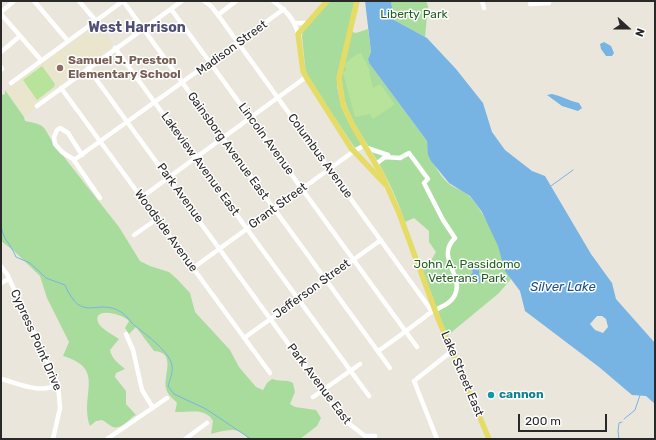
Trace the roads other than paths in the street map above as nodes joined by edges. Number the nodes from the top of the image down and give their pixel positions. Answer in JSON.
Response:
{"nodes":[{"id":1,"x":14,"y":1,"type":"edge"},
{"id":2,"x":34,"y":1,"type":"edge"},
{"id":3,"x":78,"y":1,"type":"edge"},
{"id":4,"x":123,"y":1,"type":"edge"},
{"id":5,"x":182,"y":1,"type":"edge"},
{"id":6,"x":204,"y":1,"type":"edge"},
{"id":7,"x":236,"y":1,"type":"edge"},
{"id":8,"x":273,"y":1,"type":"edge"},
{"id":9,"x":327,"y":1,"type":"edge"},
{"id":10,"x":357,"y":1,"type":"edge"},
{"id":11,"x":482,"y":1,"type":"edge"},
{"id":12,"x":549,"y":2,"type":"edge"},
{"id":13,"x":530,"y":4,"type":"dead end"},
{"id":14,"x":484,"y":8,"type":"dead end"},
{"id":15,"x":170,"y":9,"type":"junction"},
{"id":16,"x":284,"y":9,"type":"junction"},
{"id":17,"x":1,"y":13,"type":"edge"},
{"id":18,"x":218,"y":15,"type":"junction"},
{"id":19,"x":96,"y":21,"type":"junction"},
{"id":20,"x":295,"y":23,"type":"junction"},
{"id":21,"x":307,"y":23,"type":"junction"},
{"id":22,"x":143,"y":29,"type":"junction"},
{"id":23,"x":298,"y":34,"type":"junction"},
{"id":24,"x":20,"y":36,"type":"junction"},
{"id":25,"x":68,"y":41,"type":"junction"},
{"id":26,"x":238,"y":43,"type":"junction"},
{"id":27,"x":115,"y":48,"type":"junction"},
{"id":28,"x":1,"y":52,"type":"edge"},
{"id":29,"x":41,"y":60,"type":"junction"},
{"id":30,"x":210,"y":63,"type":"junction"},
{"id":31,"x":88,"y":68,"type":"junction"},
{"id":32,"x":306,"y":78,"type":"junction"},
{"id":33,"x":11,"y":83,"type":"dead end"},
{"id":34,"x":183,"y":83,"type":"junction"},
{"id":35,"x":61,"y":88,"type":"junction"},
{"id":36,"x":278,"y":98,"type":"junction"},
{"id":37,"x":156,"y":103,"type":"junction"},
{"id":38,"x":37,"y":106,"type":"dead end"},
{"id":39,"x":250,"y":118,"type":"junction"},
{"id":40,"x":128,"y":123,"type":"junction"},
{"id":41,"x":223,"y":138,"type":"junction"},
{"id":42,"x":101,"y":142,"type":"junction"},
{"id":43,"x":366,"y":147,"type":"junction"},
{"id":44,"x":354,"y":151,"type":"junction"},
{"id":45,"x":82,"y":155,"type":"junction"},
{"id":46,"x":390,"y":156,"type":"junction"},
{"id":47,"x":196,"y":158,"type":"junction"},
{"id":48,"x":74,"y":160,"type":"junction"},
{"id":49,"x":376,"y":164,"type":"junction"},
{"id":50,"x":329,"y":169,"type":"junction"},
{"id":51,"x":168,"y":178,"type":"junction"},
{"id":52,"x":388,"y":186,"type":"junction"},
{"id":53,"x":302,"y":189,"type":"junction"},
{"id":54,"x":142,"y":197,"type":"junction"},
{"id":55,"x":100,"y":198,"type":"dead end"},
{"id":56,"x":274,"y":209,"type":"junction"},
{"id":57,"x":157,"y":219,"type":"junction"},
{"id":58,"x":247,"y":229,"type":"junction"},
{"id":59,"x":134,"y":235,"type":"dead end"},
{"id":60,"x":380,"y":240,"type":"junction"},
{"id":61,"x":220,"y":249,"type":"junction"},
{"id":62,"x":353,"y":260,"type":"junction"},
{"id":63,"x":1,"y":266,"type":"edge"},
{"id":64,"x":192,"y":268,"type":"junction"},
{"id":65,"x":9,"y":279,"type":"junction"},
{"id":66,"x":326,"y":280,"type":"junction"},
{"id":67,"x":1,"y":283,"type":"edge"},
{"id":68,"x":299,"y":299,"type":"junction"},
{"id":69,"x":435,"y":310,"type":"junction"},
{"id":70,"x":271,"y":319,"type":"junction"},
{"id":71,"x":405,"y":332,"type":"junction"},
{"id":72,"x":126,"y":334,"type":"dead end"},
{"id":73,"x":244,"y":338,"type":"junction"},
{"id":74,"x":416,"y":347,"type":"dead end"},
{"id":75,"x":378,"y":351,"type":"junction"},
{"id":76,"x":452,"y":351,"type":"junction"},
{"id":77,"x":360,"y":364,"type":"dead end"},
{"id":78,"x":390,"y":368,"type":"dead end"},
{"id":79,"x":350,"y":371,"type":"junction"},
{"id":80,"x":270,"y":373,"type":"dead end"},
{"id":81,"x":1,"y":379,"type":"edge"},
{"id":82,"x":58,"y":384,"type":"junction"},
{"id":83,"x":323,"y":391,"type":"junction"},
{"id":84,"x":369,"y":396,"type":"dead end"},
{"id":85,"x":313,"y":397,"type":"dead end"},
{"id":86,"x":167,"y":398,"type":"dead end"},
{"id":87,"x":153,"y":408,"type":"junction"},
{"id":88,"x":208,"y":423,"type":"dead end"},
{"id":89,"x":375,"y":436,"type":"dead end"},
{"id":90,"x":53,"y":439,"type":"edge"},
{"id":91,"x":107,"y":439,"type":"edge"},
{"id":92,"x":185,"y":439,"type":"edge"},
{"id":93,"x":437,"y":439,"type":"edge"},
{"id":94,"x":489,"y":439,"type":"edge"}],
"edges":[{"from":1,"to":17,"type":"street"},
{"from":2,"to":25,"type":"street"},
{"from":3,"to":19,"type":"street"},
{"from":4,"to":19,"type":"street"},
{"from":4,"to":22,"type":"street","name":"Gainsborg Avenue East"},
{"from":5,"to":15,"type":"street"},
{"from":6,"to":18,"type":"street","name":"Columbus Avenue"},
{"from":7,"to":18,"type":"street"},
{"from":8,"to":16,"type":"street"},
{"from":9,"to":21,"type":"main road"},
{"from":10,"to":43,"type":"main road","name":"Lake Street East"},
{"from":11,"to":14,"type":"street"},
{"from":12,"to":13,"type":"street"},
{"from":15,"to":22,"type":"street"},
{"from":15,"to":30,"type":"street","name":"Lincoln Avenue"},
{"from":16,"to":20,"type":"street"},
{"from":16,"to":26,"type":"street","name":"Madison Street"},
{"from":17,"to":24,"type":"street"},
{"from":18,"to":26,"type":"street","name":"Columbus Avenue"},
{"from":19,"to":25,"type":"street"},
{"from":20,"to":21,"type":"street"},
{"from":20,"to":23,"type":"street"},
{"from":21,"to":23,"type":"main road"},
{"from":22,"to":27,"type":"street"},
{"from":22,"to":34,"type":"street","name":"Gainsborg Avenue East"},
{"from":23,"to":32,"type":"main road"},
{"from":24,"to":28,"type":"street"},
{"from":24,"to":29,"type":"street"},
{"from":25,"to":29,"type":"street"},
{"from":26,"to":30,"type":"street","name":"Madison Street"},
{"from":26,"to":36,"type":"street","name":"Columbus Avenue"},
{"from":27,"to":31,"type":"street"},
{"from":27,"to":37,"type":"street","name":"Lakeview Avenue East"},
{"from":29,"to":33,"type":"street"},
{"from":30,"to":34,"type":"street","name":"Madison Street"},
{"from":30,"to":39,"type":"street","name":"Lincoln Avenue"},
{"from":31,"to":35,"type":"street"},
{"from":31,"to":40,"type":"street","name":"Park Avenue"},
{"from":32,"to":36,"type":"street"},
{"from":32,"to":44,"type":"main road"},
{"from":34,"to":37,"type":"street","name":"Madison Street"},
{"from":34,"to":41,"type":"street","name":"Gainsborg Avenue East"},
{"from":35,"to":38,"type":"street"},
{"from":35,"to":42,"type":"street","name":"Woodside Avenue"},
{"from":36,"to":39,"type":"street"},
{"from":36,"to":50,"type":"street","name":"Columbus Avenue"},
{"from":37,"to":40,"type":"street","name":"Madison Street"},
{"from":37,"to":47,"type":"street","name":"Lakeview Avenue East"},
{"from":39,"to":41,"type":"street"},
{"from":39,"to":53,"type":"street","name":"Lincoln Avenue"},
{"from":40,"to":42,"type":"street","name":"Madison Street"},
{"from":40,"to":51,"type":"street","name":"Park Avenue"},
{"from":41,"to":47,"type":"street"},
{"from":41,"to":56,"type":"street","name":"Gainsborg Avenue East"},
{"from":42,"to":45,"type":"street","name":"Madison Street"},
{"from":42,"to":54,"type":"street","name":"Woodside Avenue"},
{"from":43,"to":44,"type":"street","name":"Grant Street"},
{"from":43,"to":46,"type":"street"},
{"from":43,"to":49,"type":"main road","name":"Lake Street East"},
{"from":44,"to":50,"type":"street","name":"Grant Street"},
{"from":44,"to":52,"type":"main road"},
{"from":45,"to":48,"type":"street","name":"Madison Street"},
{"from":45,"to":48,"type":"street"},
{"from":46,"to":49,"type":"street"},
{"from":46,"to":69,"type":"street"},
{"from":47,"to":51,"type":"street"},
{"from":47,"to":58,"type":"street","name":"Lakeview Avenue East"},
{"from":48,"to":55,"type":"street"},
{"from":49,"to":52,"type":"main road","name":"Lake Street East"},
{"from":50,"to":53,"type":"street","name":"Grant Street"},
{"from":50,"to":60,"type":"street","name":"Columbus Avenue"},
{"from":51,"to":54,"type":"street"},
{"from":51,"to":61,"type":"street","name":"Park Avenue"},
{"from":52,"to":69,"type":"main road","name":"Lake Street East"},
{"from":53,"to":56,"type":"street","name":"Grant Street"},
{"from":53,"to":62,"type":"street","name":"Lincoln Avenue"},
{"from":54,"to":57,"type":"street","name":"Woodside Avenue"},
{"from":56,"to":58,"type":"street","name":"Grant Street"},
{"from":56,"to":66,"type":"street","name":"Gainsborg Avenue East"},
{"from":57,"to":59,"type":"street"},
{"from":57,"to":64,"type":"street","name":"Woodside Avenue"},
{"from":58,"to":61,"type":"street","name":"Grant Street"},
{"from":58,"to":68,"type":"street","name":"Lakeview Avenue East"},
{"from":60,"to":62,"type":"street","name":"Jefferson Street"},
{"from":60,"to":69,"type":"street","name":"Columbus Avenue"},
{"from":61,"to":64,"type":"street","name":"Grant Street"},
{"from":61,"to":70,"type":"street","name":"Park Avenue"},
{"from":62,"to":66,"type":"street","name":"Jefferson Street"},
{"from":62,"to":71,"type":"street","name":"Lincoln Avenue"},
{"from":63,"to":65,"type":"street","name":"Cypress Point Drive"},
{"from":64,"to":73,"type":"street","name":"Woodside Avenue"},
{"from":65,"to":67,"type":"street"},
{"from":65,"to":82,"type":"street","name":"Cypress Point Drive"},
{"from":66,"to":68,"type":"street","name":"Jefferson Street"},
{"from":66,"to":75,"type":"street","name":"Gainsborg Avenue East"},
{"from":68,"to":70,"type":"street","name":"Jefferson Street"},
{"from":68,"to":79,"type":"street","name":"Lakeview Avenue East"},
{"from":69,"to":71,"type":"street"},
{"from":69,"to":76,"type":"main road","name":"Lake Street East"},
{"from":70,"to":73,"type":"street","name":"Jefferson Street"},
{"from":70,"to":83,"type":"street","name":"Park Avenue East"},
{"from":71,"to":74,"type":"street","name":"Lincoln Avenue"},
{"from":71,"to":75,"type":"street"},
{"from":72,"to":87,"type":"street"},
{"from":73,"to":80,"type":"street","name":"Woodside Avenue"},
{"from":75,"to":78,"type":"street","name":"Gainsborg Avenue East"},
{"from":76,"to":93,"type":"street"},
{"from":76,"to":94,"type":"main road","name":"Lake Street East"},
{"from":77,"to":79,"type":"street"},
{"from":79,"to":83,"type":"street"},
{"from":79,"to":84,"type":"street","name":"Lakeview Avenue East"},
{"from":81,"to":82,"type":"street"},
{"from":82,"to":90,"type":"street","name":"Cypress Point Drive"},
{"from":83,"to":85,"type":"street"},
{"from":83,"to":89,"type":"street","name":"Park Avenue East"},
{"from":86,"to":87,"type":"street"},
{"from":87,"to":91,"type":"street"},
{"from":88,"to":92,"type":"street"}]}
